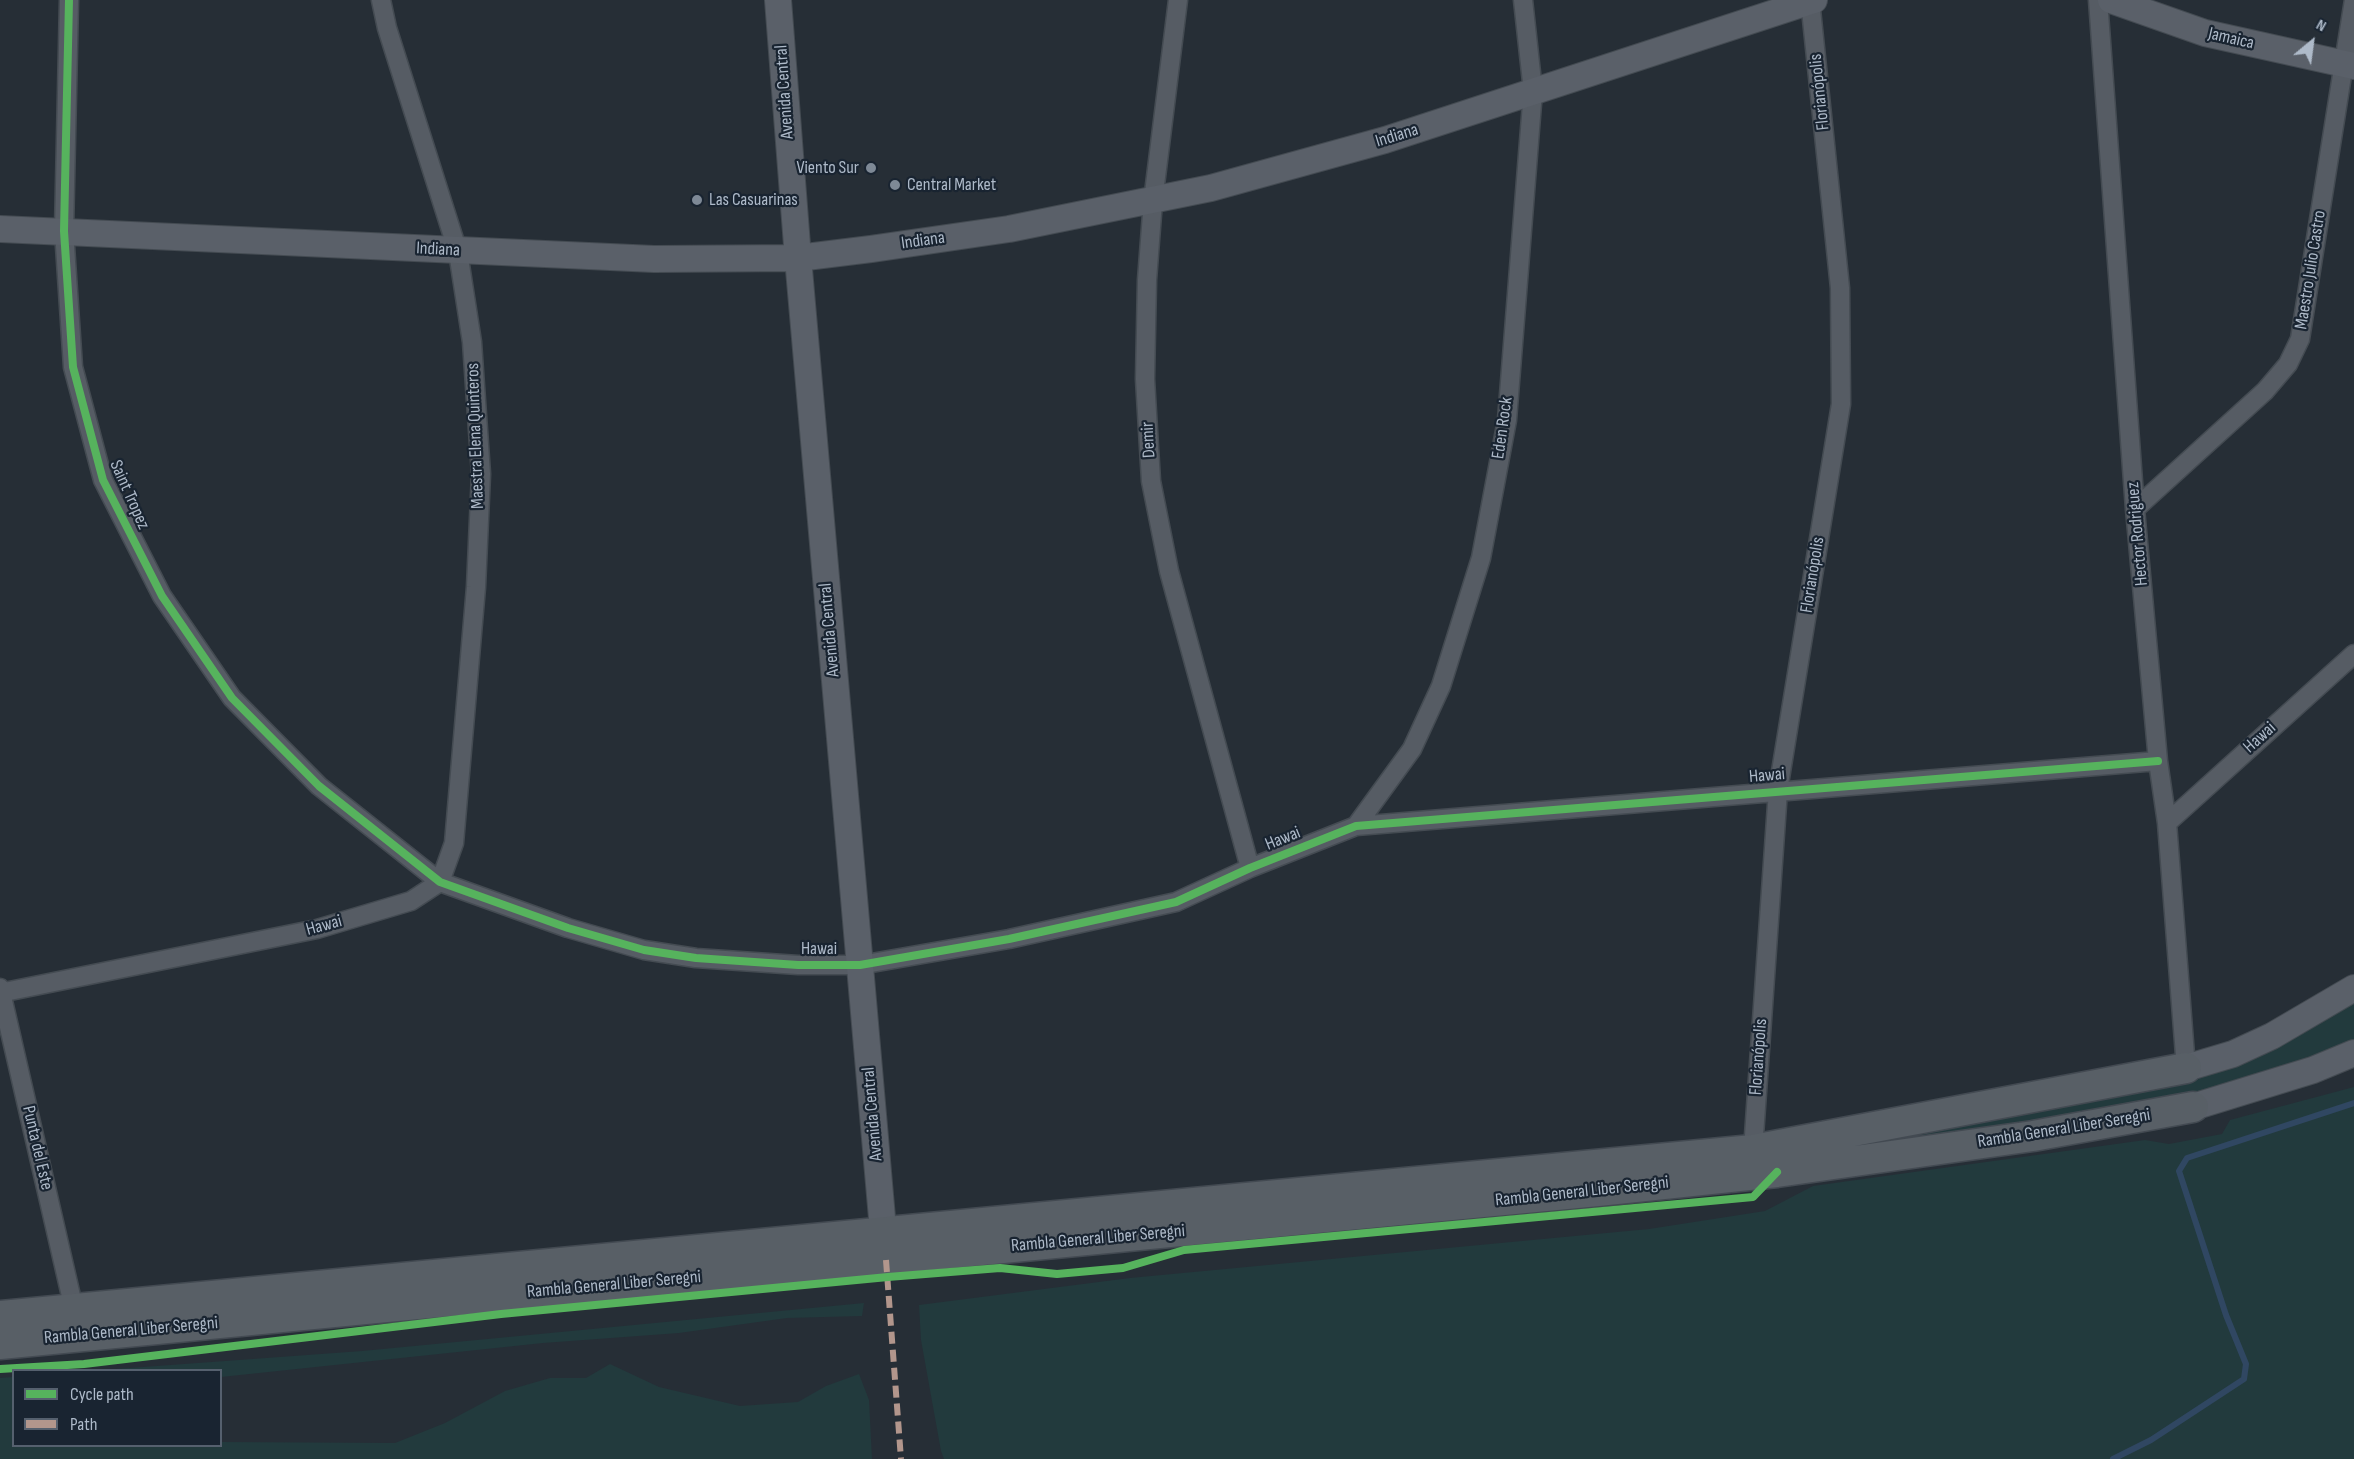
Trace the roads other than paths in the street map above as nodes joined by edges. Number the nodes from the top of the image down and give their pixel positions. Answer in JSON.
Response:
{"nodes":[{"id":1,"x":69,"y":0,"type":"edge"},
{"id":2,"x":381,"y":0,"type":"edge"},
{"id":3,"x":778,"y":0,"type":"edge"},
{"id":4,"x":1178,"y":0,"type":"edge"},
{"id":5,"x":1523,"y":0,"type":"edge"},
{"id":6,"x":1812,"y":0,"type":"edge"},
{"id":7,"x":2098,"y":0,"type":"edge"},
{"id":8,"x":2111,"y":0,"type":"edge"},
{"id":9,"x":2354,"y":0,"type":"edge"},
{"id":10,"x":2349,"y":65,"type":"edge"},
{"id":11,"x":1533,"y":91,"type":"junction"},
{"id":12,"x":1153,"y":201,"type":"junction"},
{"id":13,"x":0,"y":229,"type":"edge"},
{"id":14,"x":64,"y":231,"type":"junction"},
{"id":15,"x":458,"y":252,"type":"junction"},
{"id":16,"x":798,"y":258,"type":"junction"},
{"id":17,"x":2135,"y":509,"type":"junction"},
{"id":18,"x":2354,"y":654,"type":"edge"},
{"id":19,"x":2158,"y":760,"type":"junction"},
{"id":20,"x":1778,"y":790,"type":"junction"},
{"id":21,"x":2167,"y":823,"type":"junction"},
{"id":22,"x":1356,"y":826,"type":"junction"},
{"id":23,"x":1250,"y":868,"type":"junction"},
{"id":24,"x":440,"y":882,"type":"junction"},
{"id":25,"x":860,"y":964,"type":"junction"},
{"id":26,"x":2354,"y":988,"type":"edge"},
{"id":27,"x":1,"y":992,"type":"edge"},
{"id":28,"x":2354,"y":1053,"type":"edge"},
{"id":29,"x":2186,"y":1068,"type":"junction"},
{"id":30,"x":2193,"y":1107,"type":"joint"},
{"id":31,"x":1753,"y":1149,"type":"junction"},
{"id":32,"x":885,"y":1246,"type":"junction"},
{"id":33,"x":74,"y":1309,"type":"junction"},
{"id":34,"x":0,"y":1316,"type":"edge"},
{"id":35,"x":0,"y":1344,"type":"edge"}],
"edges":[{"from":1,"to":14,"type":"street","name":"Saint Tropez"},
{"from":2,"to":15,"type":"street","name":"Maestra Elena Quinteros"},
{"from":3,"to":16,"type":"street","name":"Avenida Central"},
{"from":4,"to":12,"type":"street","name":"Demir"},
{"from":5,"to":11,"type":"street","name":"Eden Rock"},
{"from":6,"to":11,"type":"street","name":"Indiana"},
{"from":6,"to":20,"type":"street","name":"Florianópolis"},
{"from":7,"to":17,"type":"street","name":"Hector Rodriguez"},
{"from":8,"to":10,"type":"street","name":"Jamaica"},
{"from":9,"to":10,"type":"street","name":"Maestro Julio Castro"},
{"from":10,"to":17,"type":"street","name":"Maestro Julio Castro"},
{"from":11,"to":12,"type":"street","name":"Indiana"},
{"from":11,"to":22,"type":"street","name":"Eden Rock"},
{"from":12,"to":16,"type":"street","name":"Indiana"},
{"from":12,"to":23,"type":"street","name":"Demir"},
{"from":13,"to":14,"type":"street","name":"Indiana"},
{"from":14,"to":15,"type":"street","name":"Indiana"},
{"from":14,"to":24,"type":"street","name":"Saint Tropez"},
{"from":15,"to":16,"type":"street","name":"Indiana"},
{"from":15,"to":24,"type":"street","name":"Maestra Elena Quinteros"},
{"from":16,"to":25,"type":"street","name":"Avenida Central"},
{"from":17,"to":19,"type":"street","name":"Hector Rodriguez"},
{"from":18,"to":21,"type":"street","name":"Hawai"},
{"from":19,"to":20,"type":"street","name":"Hawai"},
{"from":19,"to":21,"type":"street","name":"Hector Rodriguez"},
{"from":20,"to":22,"type":"street","name":"Hawai"},
{"from":20,"to":31,"type":"street","name":"Florianópolis"},
{"from":21,"to":29,"type":"street","name":"Hector Rodriguez"},
{"from":22,"to":23,"type":"street","name":"Hawai"},
{"from":23,"to":25,"type":"street","name":"Hawai"},
{"from":24,"to":25,"type":"street","name":"Hawai"},
{"from":24,"to":27,"type":"street","name":"Hawai"},
{"from":25,"to":32,"type":"street","name":"Avenida Central"},
{"from":26,"to":29,"type":"street"},
{"from":27,"to":33,"type":"street","name":"Punta del Este"},
{"from":28,"to":30,"type":"street"},
{"from":29,"to":31,"type":"main road","name":"Rambla General Liber Seregni"},
{"from":30,"to":32,"type":"main road","name":"Rambla General Liber Seregni"},
{"from":31,"to":32,"type":"main road","name":"Rambla General Liber Seregni"},
{"from":32,"to":33,"type":"main road","name":"Rambla General Liber Seregni"},
{"from":32,"to":35,"type":"main road","name":"Rambla General Liber Seregni"},
{"from":33,"to":34,"type":"main road","name":"Rambla General Liber Seregni"}]}
